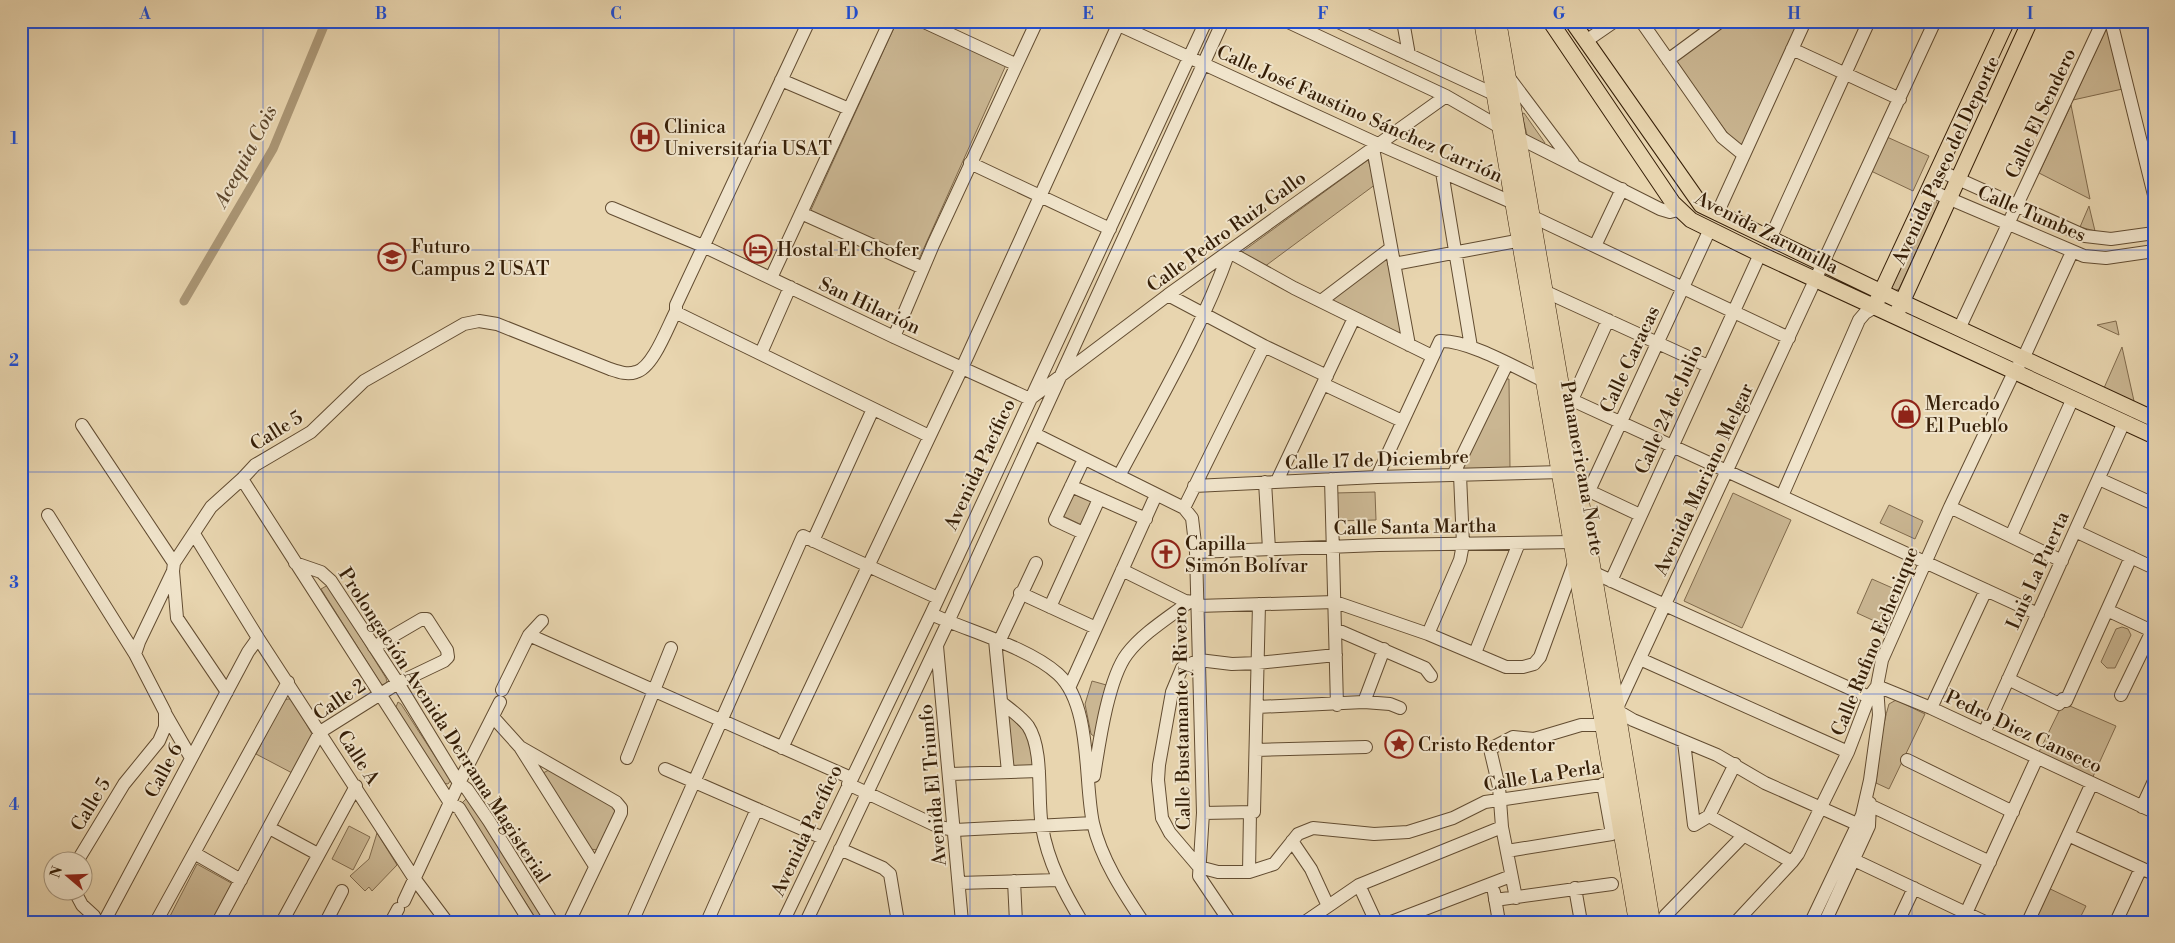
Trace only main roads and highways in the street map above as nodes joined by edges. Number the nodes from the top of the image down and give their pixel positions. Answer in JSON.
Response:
{"nodes":[{"id":1,"x":1550,"y":21,"type":"edge"},
{"id":2,"x":1572,"y":21,"type":"edge"},
{"id":3,"x":2007,"y":21,"type":"edge"},
{"id":4,"x":2030,"y":21,"type":"edge"},
{"id":5,"x":1495,"y":22,"type":"edge"},
{"id":6,"x":1881,"y":292,"type":"junction"},
{"id":7,"x":1875,"y":307,"type":"junction"},
{"id":8,"x":1899,"y":309,"type":"junction"},
{"id":9,"x":2154,"y":419,"type":"edge"},
{"id":10,"x":2154,"y":436,"type":"edge"},
{"id":11,"x":1658,"y":919,"type":"edge"},
{"id":12,"x":1638,"y":922,"type":"edge"}],
"edges":[{"from":1,"to":7,"type":"main road","name":"Avenida Zarumilla"},
{"from":2,"to":6,"type":"main road","name":"Avenida Zarumilla"},
{"from":3,"to":6,"type":"main road","name":"Avenida Paseo del Deporte"},
{"from":4,"to":8,"type":"main road","name":"Avenida Paseo del Deporte"},
{"from":5,"to":11,"type":"highway","name":"Panamericana Norte"},
{"from":5,"to":12,"type":"highway","name":"Panamericana Norte"},
{"from":6,"to":7,"type":"main road","name":"Avenida Paseo del Deporte"},
{"from":6,"to":8,"type":"main road","name":"Avenida Zarumilla"},
{"from":7,"to":8,"type":"main road","name":"Avenida Zarumilla"},
{"from":8,"to":9,"type":"main road","name":"Avenida Zarumilla"},
{"from":8,"to":10,"type":"main road","name":"Avenida Zarumilla"}]}
